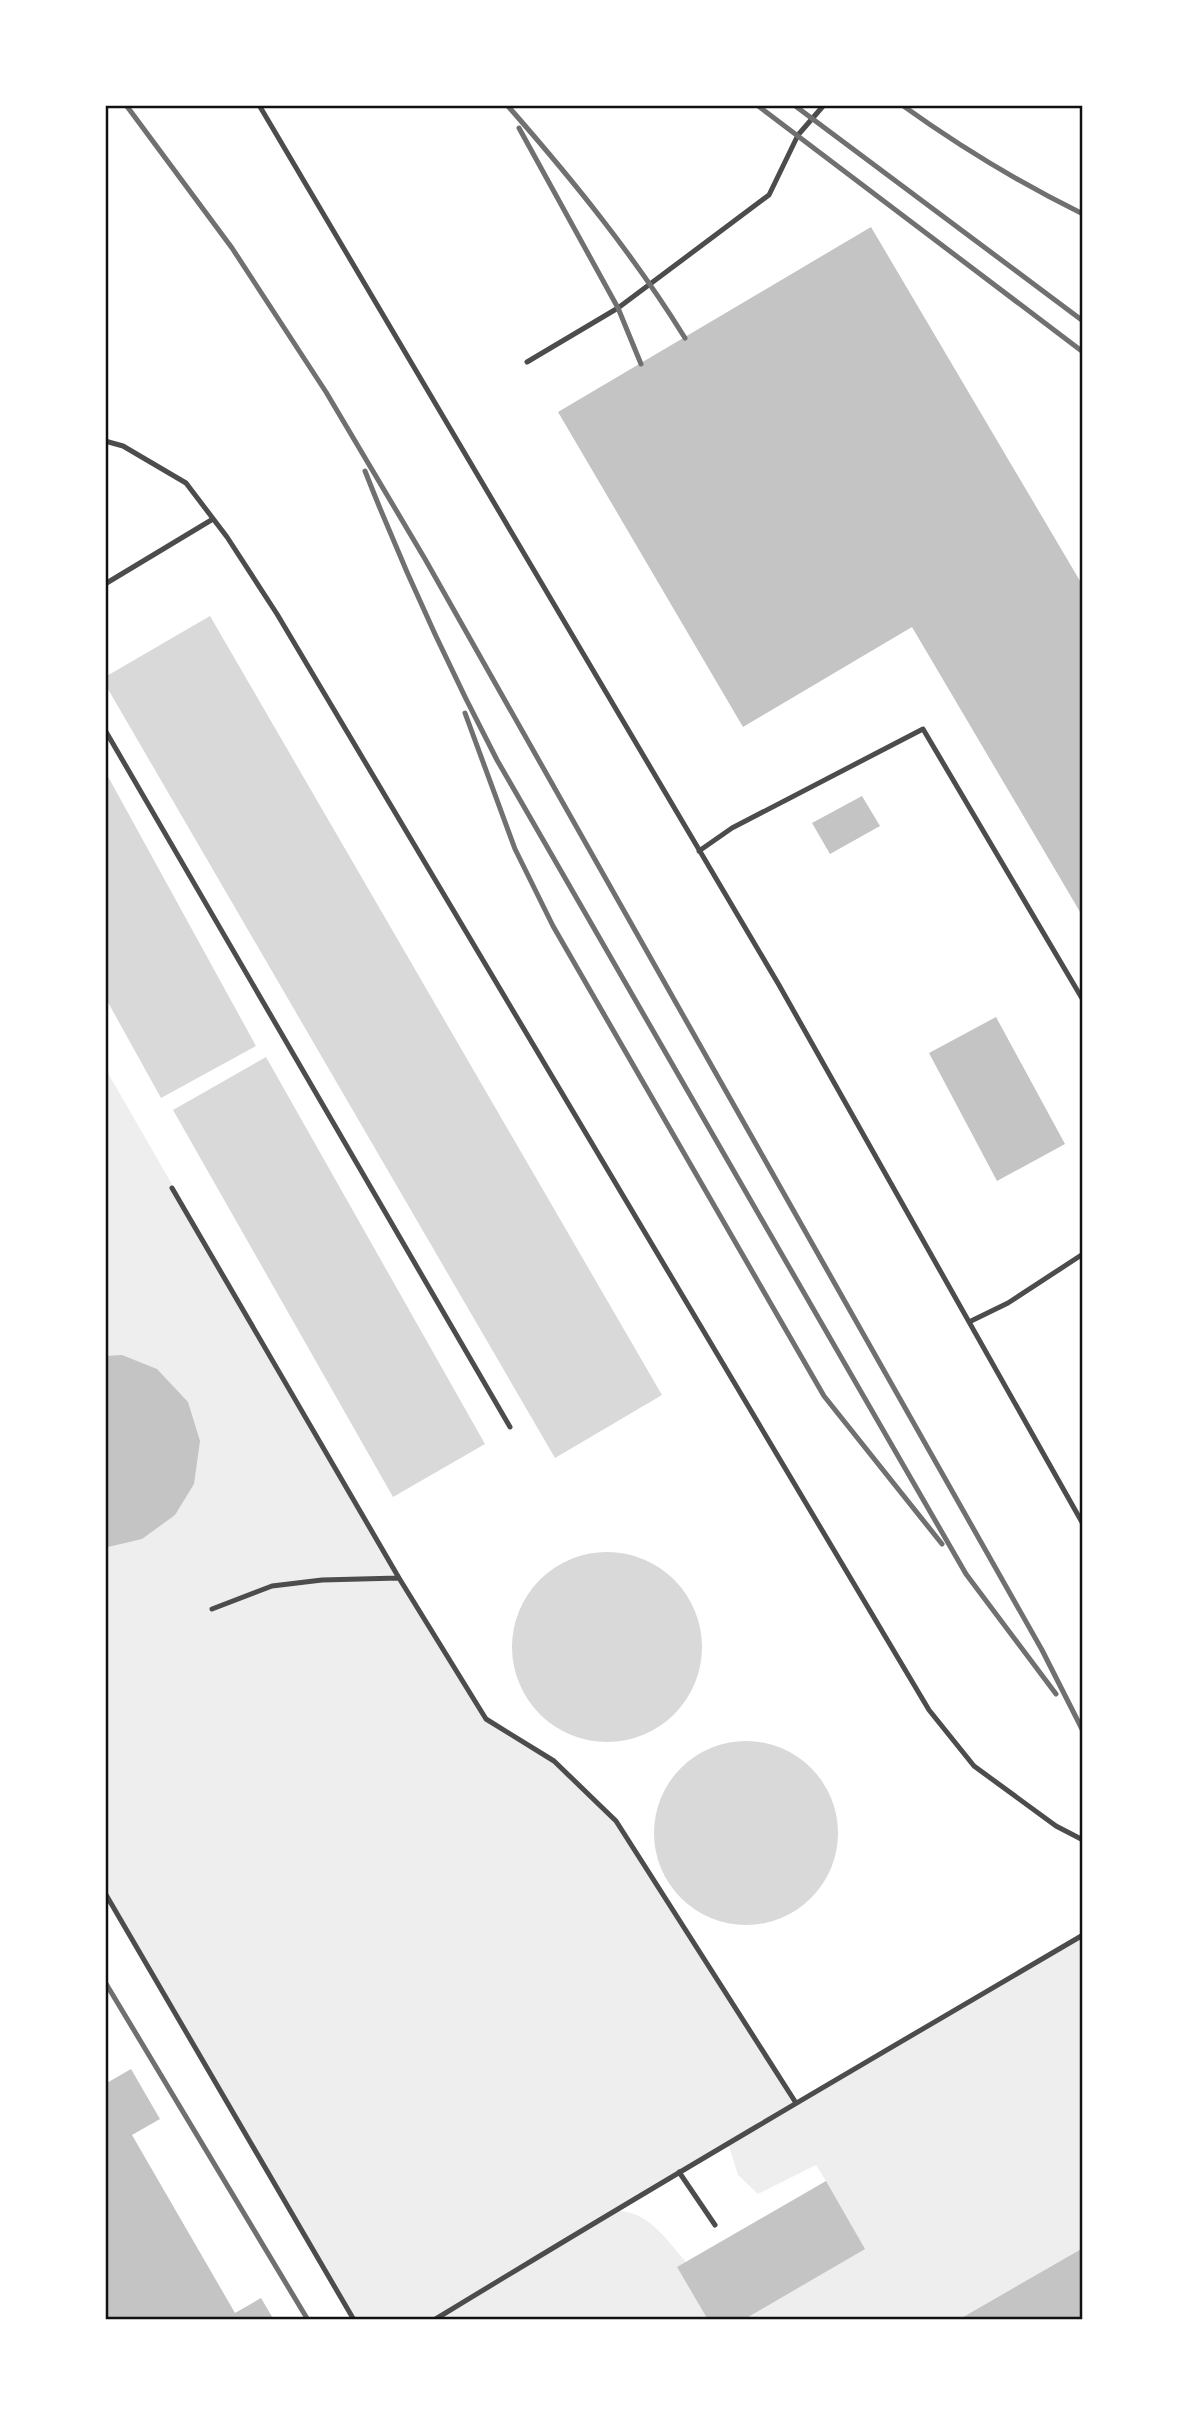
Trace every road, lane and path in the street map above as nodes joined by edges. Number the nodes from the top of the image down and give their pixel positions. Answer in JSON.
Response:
{"nodes":[{"id":1,"x":259,"y":105,"type":"edge"},
{"id":2,"x":824,"y":105,"type":"edge"},
{"id":3,"x":527,"y":362,"type":"dead end"},
{"id":4,"x":105,"y":441,"type":"edge"},
{"id":5,"x":213,"y":519,"type":"junction"},
{"id":6,"x":105,"y":584,"type":"edge"},
{"id":7,"x":105,"y":730,"type":"edge"},
{"id":8,"x":699,"y":851,"type":"junction"},
{"id":9,"x":1083,"y":1000,"type":"edge"},
{"id":10,"x":172,"y":1188,"type":"dead end"},
{"id":11,"x":1083,"y":1254,"type":"edge"},
{"id":12,"x":969,"y":1322,"type":"junction"},
{"id":13,"x":510,"y":1427,"type":"dead end"},
{"id":14,"x":1083,"y":1524,"type":"edge"},
{"id":15,"x":399,"y":1578,"type":"junction"},
{"id":16,"x":212,"y":1609,"type":"dead end"},
{"id":17,"x":1083,"y":1840,"type":"edge"},
{"id":18,"x":105,"y":1893,"type":"edge"},
{"id":19,"x":1083,"y":1935,"type":"edge"},
{"id":20,"x":796,"y":2103,"type":"junction"},
{"id":21,"x":679,"y":2172,"type":"junction"},
{"id":22,"x":715,"y":2225,"type":"dead end"},
{"id":23,"x":354,"y":2320,"type":"edge"},
{"id":24,"x":434,"y":2320,"type":"edge"}],
"edges":[{"from":1,"to":8,"type":"lane"},
{"from":2,"to":3,"type":"lane"},
{"from":4,"to":5,"type":"lane"},
{"from":5,"to":6,"type":"lane"},
{"from":5,"to":17,"type":"lane"},
{"from":7,"to":13,"type":"lane"},
{"from":8,"to":9,"type":"lane"},
{"from":8,"to":12,"type":"lane"},
{"from":10,"to":15,"type":"lane"},
{"from":11,"to":12,"type":"lane"},
{"from":12,"to":14,"type":"lane"},
{"from":15,"to":16,"type":"lane"},
{"from":15,"to":20,"type":"lane"},
{"from":18,"to":23,"type":"lane"},
{"from":19,"to":20,"type":"lane"},
{"from":20,"to":21,"type":"lane"},
{"from":21,"to":22,"type":"lane"},
{"from":21,"to":24,"type":"lane"}]}
